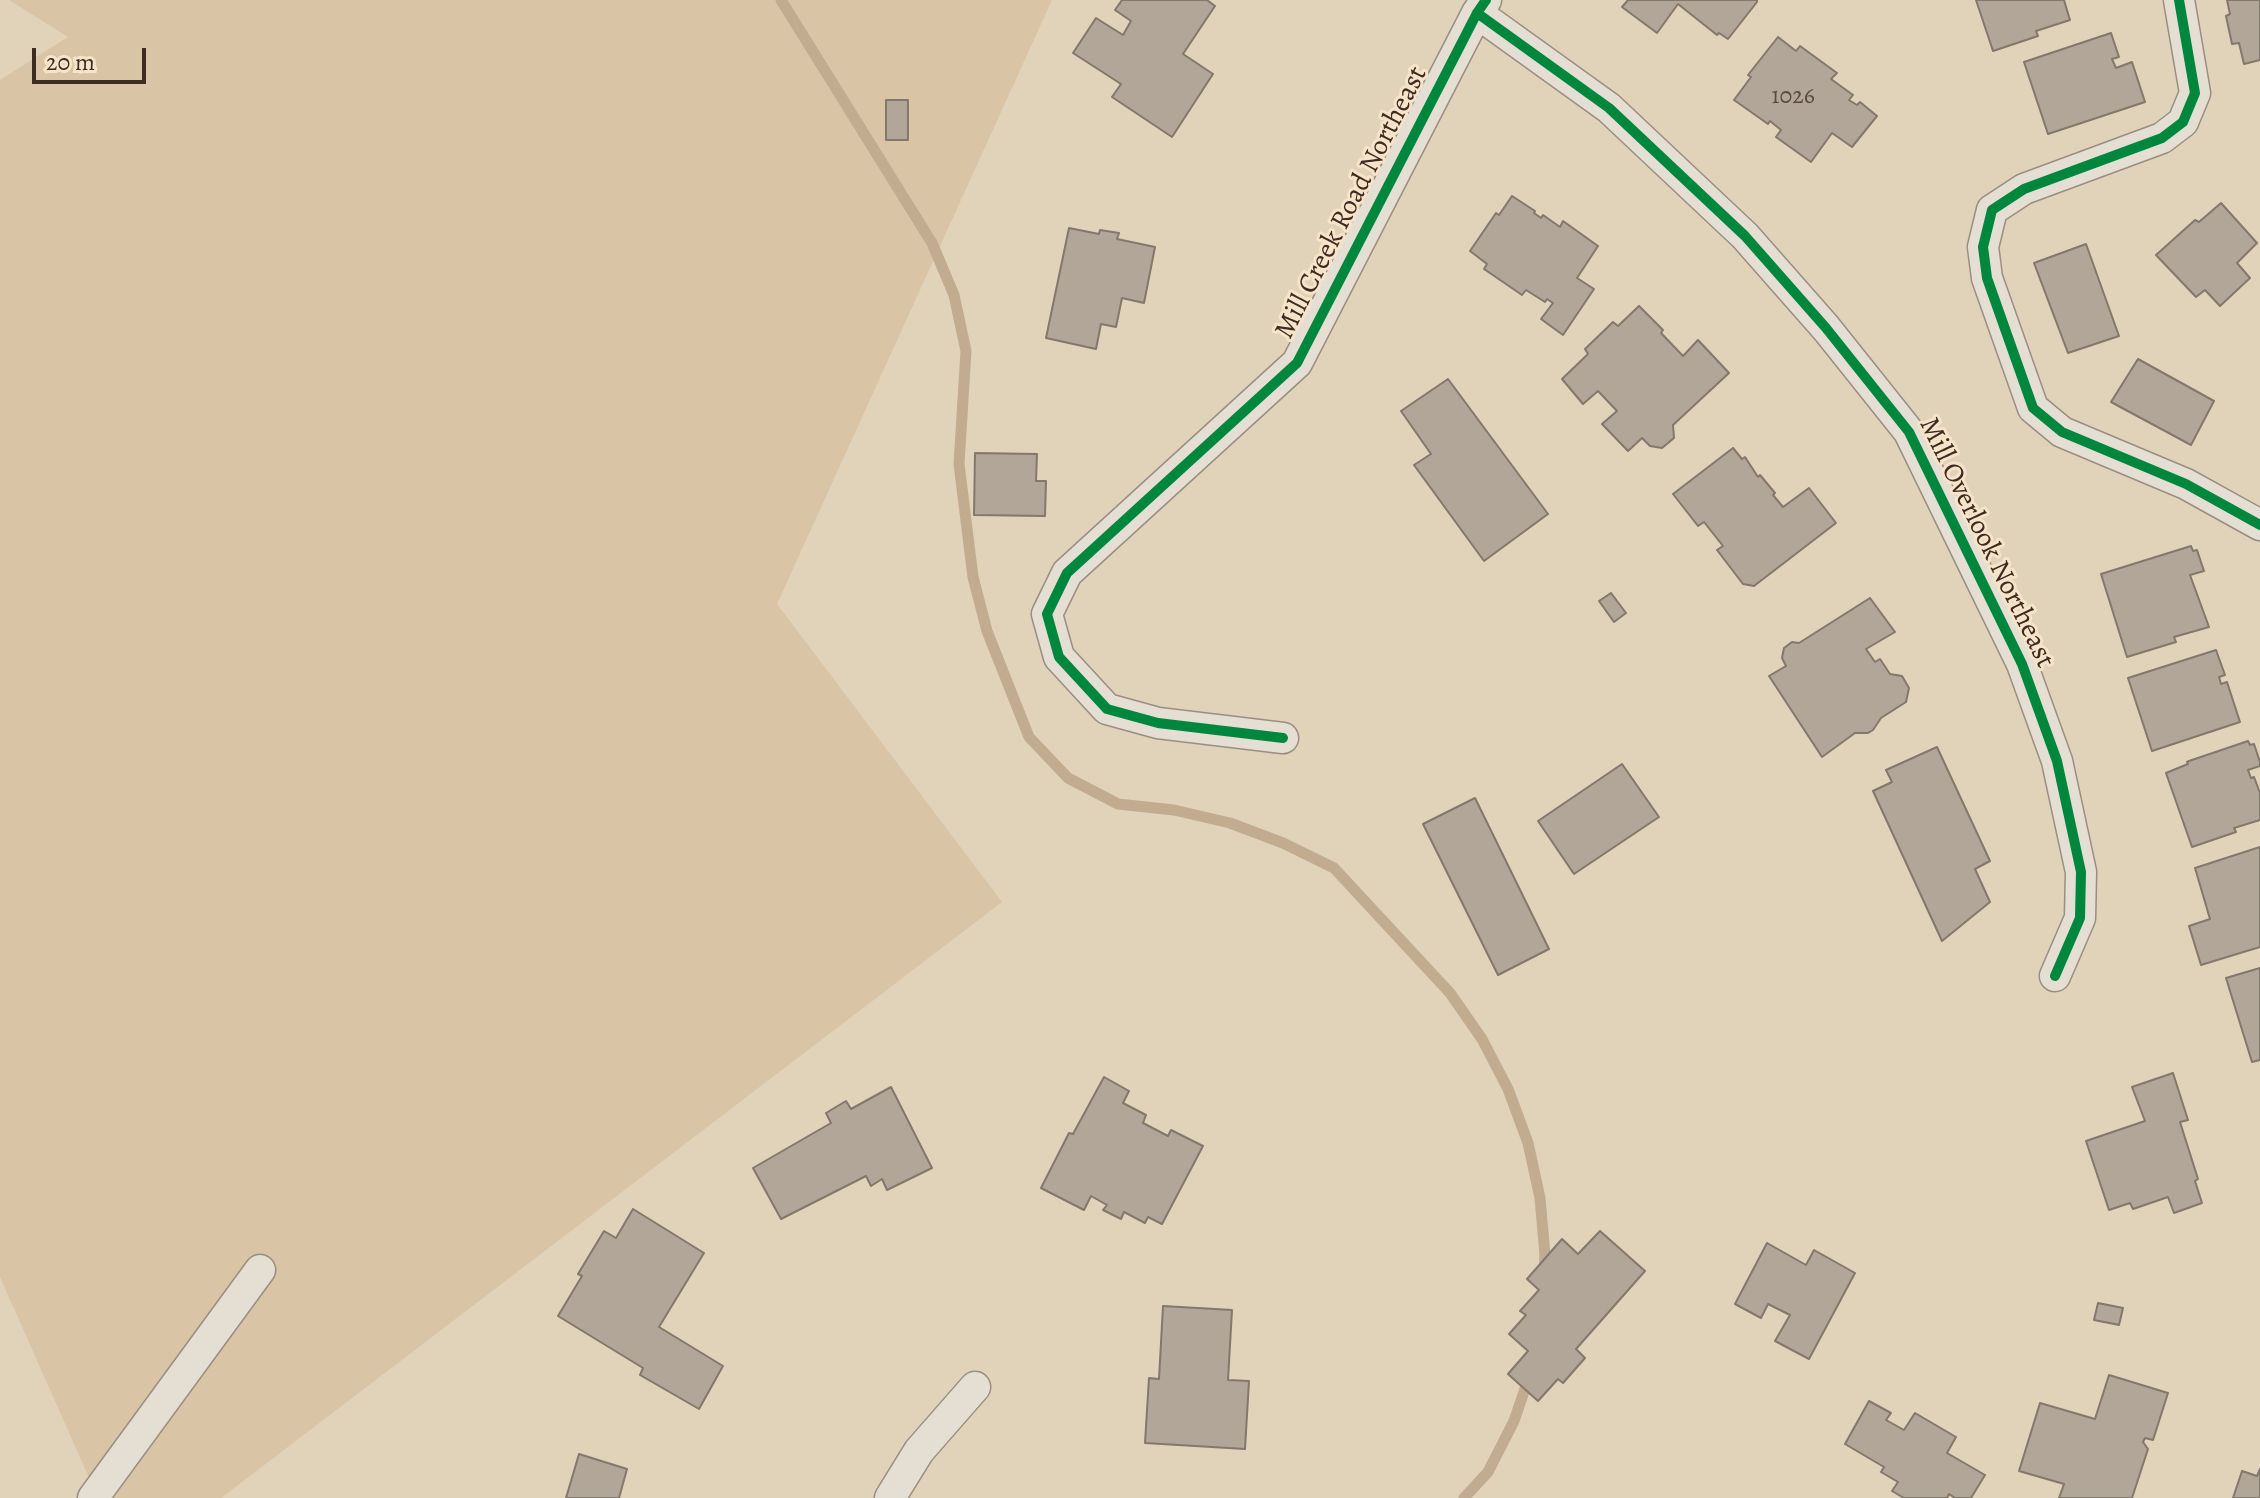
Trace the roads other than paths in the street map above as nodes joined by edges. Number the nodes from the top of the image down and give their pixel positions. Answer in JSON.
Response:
{"nodes":[{"id":1,"x":2179,"y":0,"type":"edge"},
{"id":2,"x":1481,"y":6,"type":"edge"},
{"id":3,"x":2260,"y":525,"type":"edge"},
{"id":4,"x":1283,"y":738,"type":"dead end"},
{"id":5,"x":2055,"y":976,"type":"dead end"},
{"id":6,"x":260,"y":1270,"type":"dead end"},
{"id":7,"x":975,"y":1387,"type":"dead end"},
{"id":8,"x":93,"y":1498,"type":"edge"},
{"id":9,"x":890,"y":1498,"type":"edge"}],
"edges":[{"from":1,"to":3,"type":"street"},
{"from":2,"to":4,"type":"street","name":"Mill Creek Road Northeast"},
{"from":2,"to":5,"type":"street","name":"Mill Overlook Northeast"},
{"from":6,"to":8,"type":"street"},
{"from":7,"to":9,"type":"street"}]}
